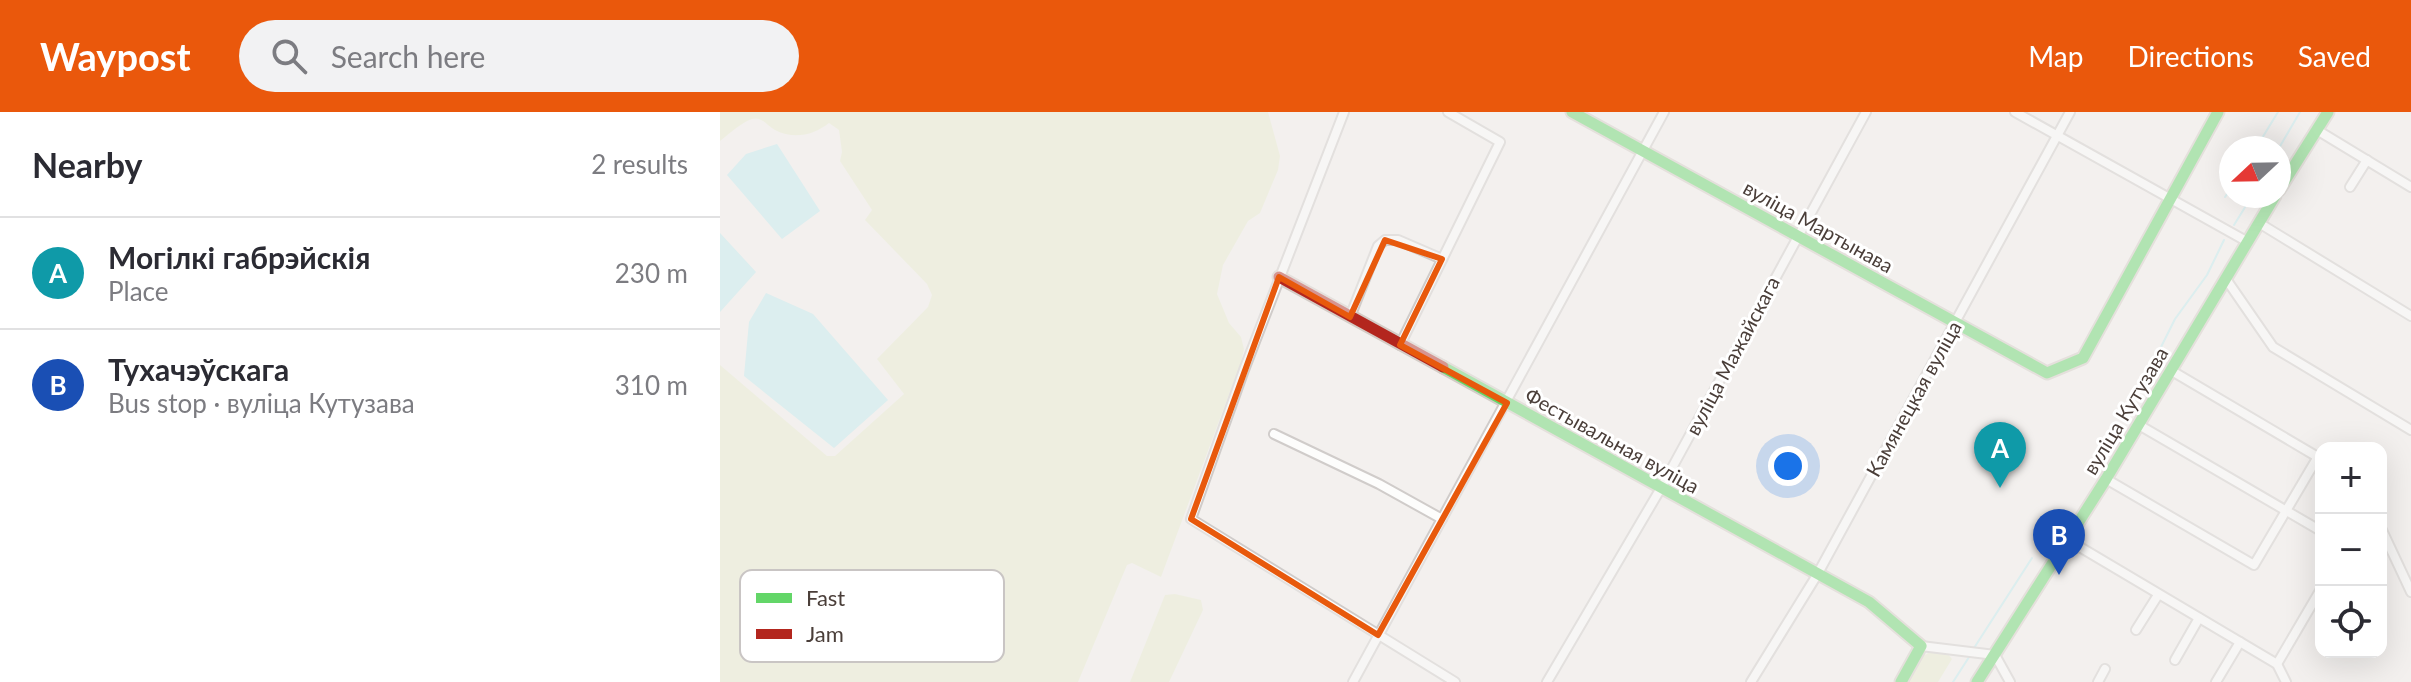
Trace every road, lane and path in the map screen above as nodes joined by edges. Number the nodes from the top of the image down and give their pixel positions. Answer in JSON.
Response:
{"nodes":[{"id":1,"x":1344,"y":112,"type":"edge"},
{"id":2,"x":1448,"y":112,"type":"edge"},
{"id":3,"x":1572,"y":112,"type":"edge"},
{"id":4,"x":1664,"y":112,"type":"edge"},
{"id":5,"x":1866,"y":112,"type":"edge"},
{"id":6,"x":2015,"y":112,"type":"edge"},
{"id":7,"x":2070,"y":112,"type":"edge"},
{"id":8,"x":2218,"y":112,"type":"edge"},
{"id":9,"x":2328,"y":112,"type":"edge"},
{"id":10,"x":2317,"y":130,"type":"junction"},
{"id":11,"x":2058,"y":135,"type":"junction"},
{"id":12,"x":1643,"y":150,"type":"junction"},
{"id":13,"x":2367,"y":160,"type":"junction"},
{"id":14,"x":2291,"y":171,"type":"edge"},
{"id":15,"x":2350,"y":187,"type":"dead end"},
{"id":16,"x":2411,"y":187,"type":"edge"},
{"id":17,"x":2171,"y":198,"type":"junction"},
{"id":18,"x":2268,"y":208,"type":"edge"},
{"id":19,"x":2259,"y":223,"type":"junction"},
{"id":20,"x":1797,"y":237,"type":"junction"},
{"id":21,"x":2248,"y":242,"type":"junction"},
{"id":22,"x":1442,"y":259,"type":"junction"},
{"id":23,"x":1279,"y":277,"type":"junction"},
{"id":24,"x":2226,"y":279,"type":"junction"},
{"id":25,"x":2411,"y":316,"type":"edge"},
{"id":26,"x":1350,"y":317,"type":"junction"},
{"id":27,"x":1956,"y":323,"type":"junction"},
{"id":28,"x":1400,"y":345,"type":"junction"},
{"id":29,"x":2172,"y":371,"type":"junction"},
{"id":30,"x":1507,"y":403,"type":"junction"},
{"id":31,"x":2139,"y":425,"type":"junction"},
{"id":32,"x":2411,"y":430,"type":"edge"},
{"id":33,"x":1274,"y":434,"type":"dead end"},
{"id":34,"x":2106,"y":479,"type":"junction"},
{"id":35,"x":1661,"y":488,"type":"junction"},
{"id":36,"x":2286,"y":511,"type":"junction"},
{"id":37,"x":1442,"y":519,"type":"junction"},
{"id":38,"x":2315,"y":528,"type":"edge"},
{"id":39,"x":2068,"y":540,"type":"junction"},
{"id":40,"x":2387,"y":541,"type":"edge"},
{"id":41,"x":1817,"y":575,"type":"junction"},
{"id":42,"x":2411,"y":592,"type":"edge"},
{"id":43,"x":2158,"y":595,"type":"junction"},
{"id":44,"x":2315,"y":599,"type":"edge"},
{"id":45,"x":2199,"y":618,"type":"junction"},
{"id":46,"x":2136,"y":630,"type":"dead end"},
{"id":47,"x":1378,"y":635,"type":"junction"},
{"id":48,"x":2240,"y":642,"type":"junction"},
{"id":49,"x":1921,"y":648,"type":"junction"},
{"id":50,"x":1995,"y":655,"type":"junction"},
{"id":51,"x":2175,"y":660,"type":"dead end"},
{"id":52,"x":2277,"y":664,"type":"junction"},
{"id":53,"x":2105,"y":669,"type":"dead end"},
{"id":54,"x":1353,"y":682,"type":"edge"},
{"id":55,"x":1455,"y":682,"type":"edge"},
{"id":56,"x":1547,"y":682,"type":"edge"},
{"id":57,"x":1751,"y":682,"type":"edge"},
{"id":58,"x":1901,"y":682,"type":"edge"},
{"id":59,"x":1977,"y":682,"type":"edge"},
{"id":60,"x":2010,"y":682,"type":"edge"},
{"id":61,"x":2098,"y":682,"type":"edge"},
{"id":62,"x":2216,"y":682,"type":"edge"},
{"id":63,"x":2286,"y":682,"type":"edge"}],
"edges":[{"from":1,"to":23,"type":"street"},
{"from":2,"to":22,"type":"street"},
{"from":3,"to":12,"type":"street","name":"вуліца Мартынава"},
{"from":4,"to":12,"type":"street"},
{"from":5,"to":20,"type":"street","name":"вуліца Мажайскага"},
{"from":6,"to":11,"type":"street"},
{"from":7,"to":11,"type":"street","name":"Камянецкая вуліца"},
{"from":8,"to":17,"type":"street"},
{"from":9,"to":10,"type":"street"},
{"from":10,"to":13,"type":"street"},
{"from":10,"to":14,"type":"street"},
{"from":11,"to":17,"type":"street"},
{"from":11,"to":27,"type":"street","name":"Камянецкая вуліца"},
{"from":12,"to":20,"type":"street","name":"вуліца Мартынава"},
{"from":12,"to":30,"type":"street"},
{"from":13,"to":15,"type":"street"},
{"from":13,"to":16,"type":"street"},
{"from":17,"to":21,"type":"street"},
{"from":17,"to":27,"type":"street","name":"вуліца Мартынава"},
{"from":18,"to":19,"type":"street","name":"вуліца Кутузава"},
{"from":19,"to":21,"type":"street","name":"вуліца Кутузава"},
{"from":19,"to":25,"type":"street"},
{"from":20,"to":27,"type":"street","name":"вуліца Мартынава"},
{"from":20,"to":35,"type":"street","name":"вуліца Мажайскага"},
{"from":21,"to":24,"type":"street","name":"вуліца Кутузава"},
{"from":22,"to":26,"type":"street"},
{"from":22,"to":28,"type":"street"},
{"from":23,"to":26,"type":"street","name":"Фестывальная вуліца"},
{"from":23,"to":47,"type":"street"},
{"from":24,"to":29,"type":"street","name":"вуліца Кутузава"},
{"from":24,"to":32,"type":"street"},
{"from":26,"to":28,"type":"street","name":"Фестывальная вуліца"},
{"from":27,"to":41,"type":"street","name":"Камянецкая вуліца"},
{"from":28,"to":30,"type":"street","name":"Фестывальная вуліца"},
{"from":29,"to":31,"type":"street","name":"вуліца Кутузава"},
{"from":29,"to":36,"type":"street"},
{"from":30,"to":35,"type":"street","name":"Фестывальная вуліца"},
{"from":30,"to":37,"type":"street"},
{"from":31,"to":34,"type":"street","name":"вуліца Кутузава"},
{"from":31,"to":36,"type":"street"},
{"from":33,"to":37,"type":"street"},
{"from":34,"to":36,"type":"street"},
{"from":34,"to":39,"type":"street","name":"вуліца Кутузава"},
{"from":35,"to":41,"type":"street","name":"Фестывальная вуліца"},
{"from":35,"to":56,"type":"street","name":"вуліца Мажайскага"},
{"from":36,"to":38,"type":"street"},
{"from":37,"to":47,"type":"street"},
{"from":39,"to":43,"type":"street"},
{"from":39,"to":50,"type":"street","name":"вуліца Кутузава"},
{"from":40,"to":42,"type":"street"},
{"from":41,"to":49,"type":"street","name":"Фестывальная вуліца"},
{"from":41,"to":57,"type":"street","name":"Камянецкая вуліца"},
{"from":43,"to":45,"type":"street"},
{"from":43,"to":46,"type":"street"},
{"from":44,"to":52,"type":"street"},
{"from":45,"to":48,"type":"street"},
{"from":45,"to":51,"type":"street"},
{"from":47,"to":54,"type":"street"},
{"from":47,"to":55,"type":"street"},
{"from":48,"to":52,"type":"street"},
{"from":48,"to":62,"type":"street"},
{"from":49,"to":50,"type":"street"},
{"from":49,"to":58,"type":"street"},
{"from":50,"to":59,"type":"street","name":"вуліца Кутузава"},
{"from":50,"to":60,"type":"street"},
{"from":52,"to":63,"type":"street"},
{"from":53,"to":61,"type":"street"}]}
